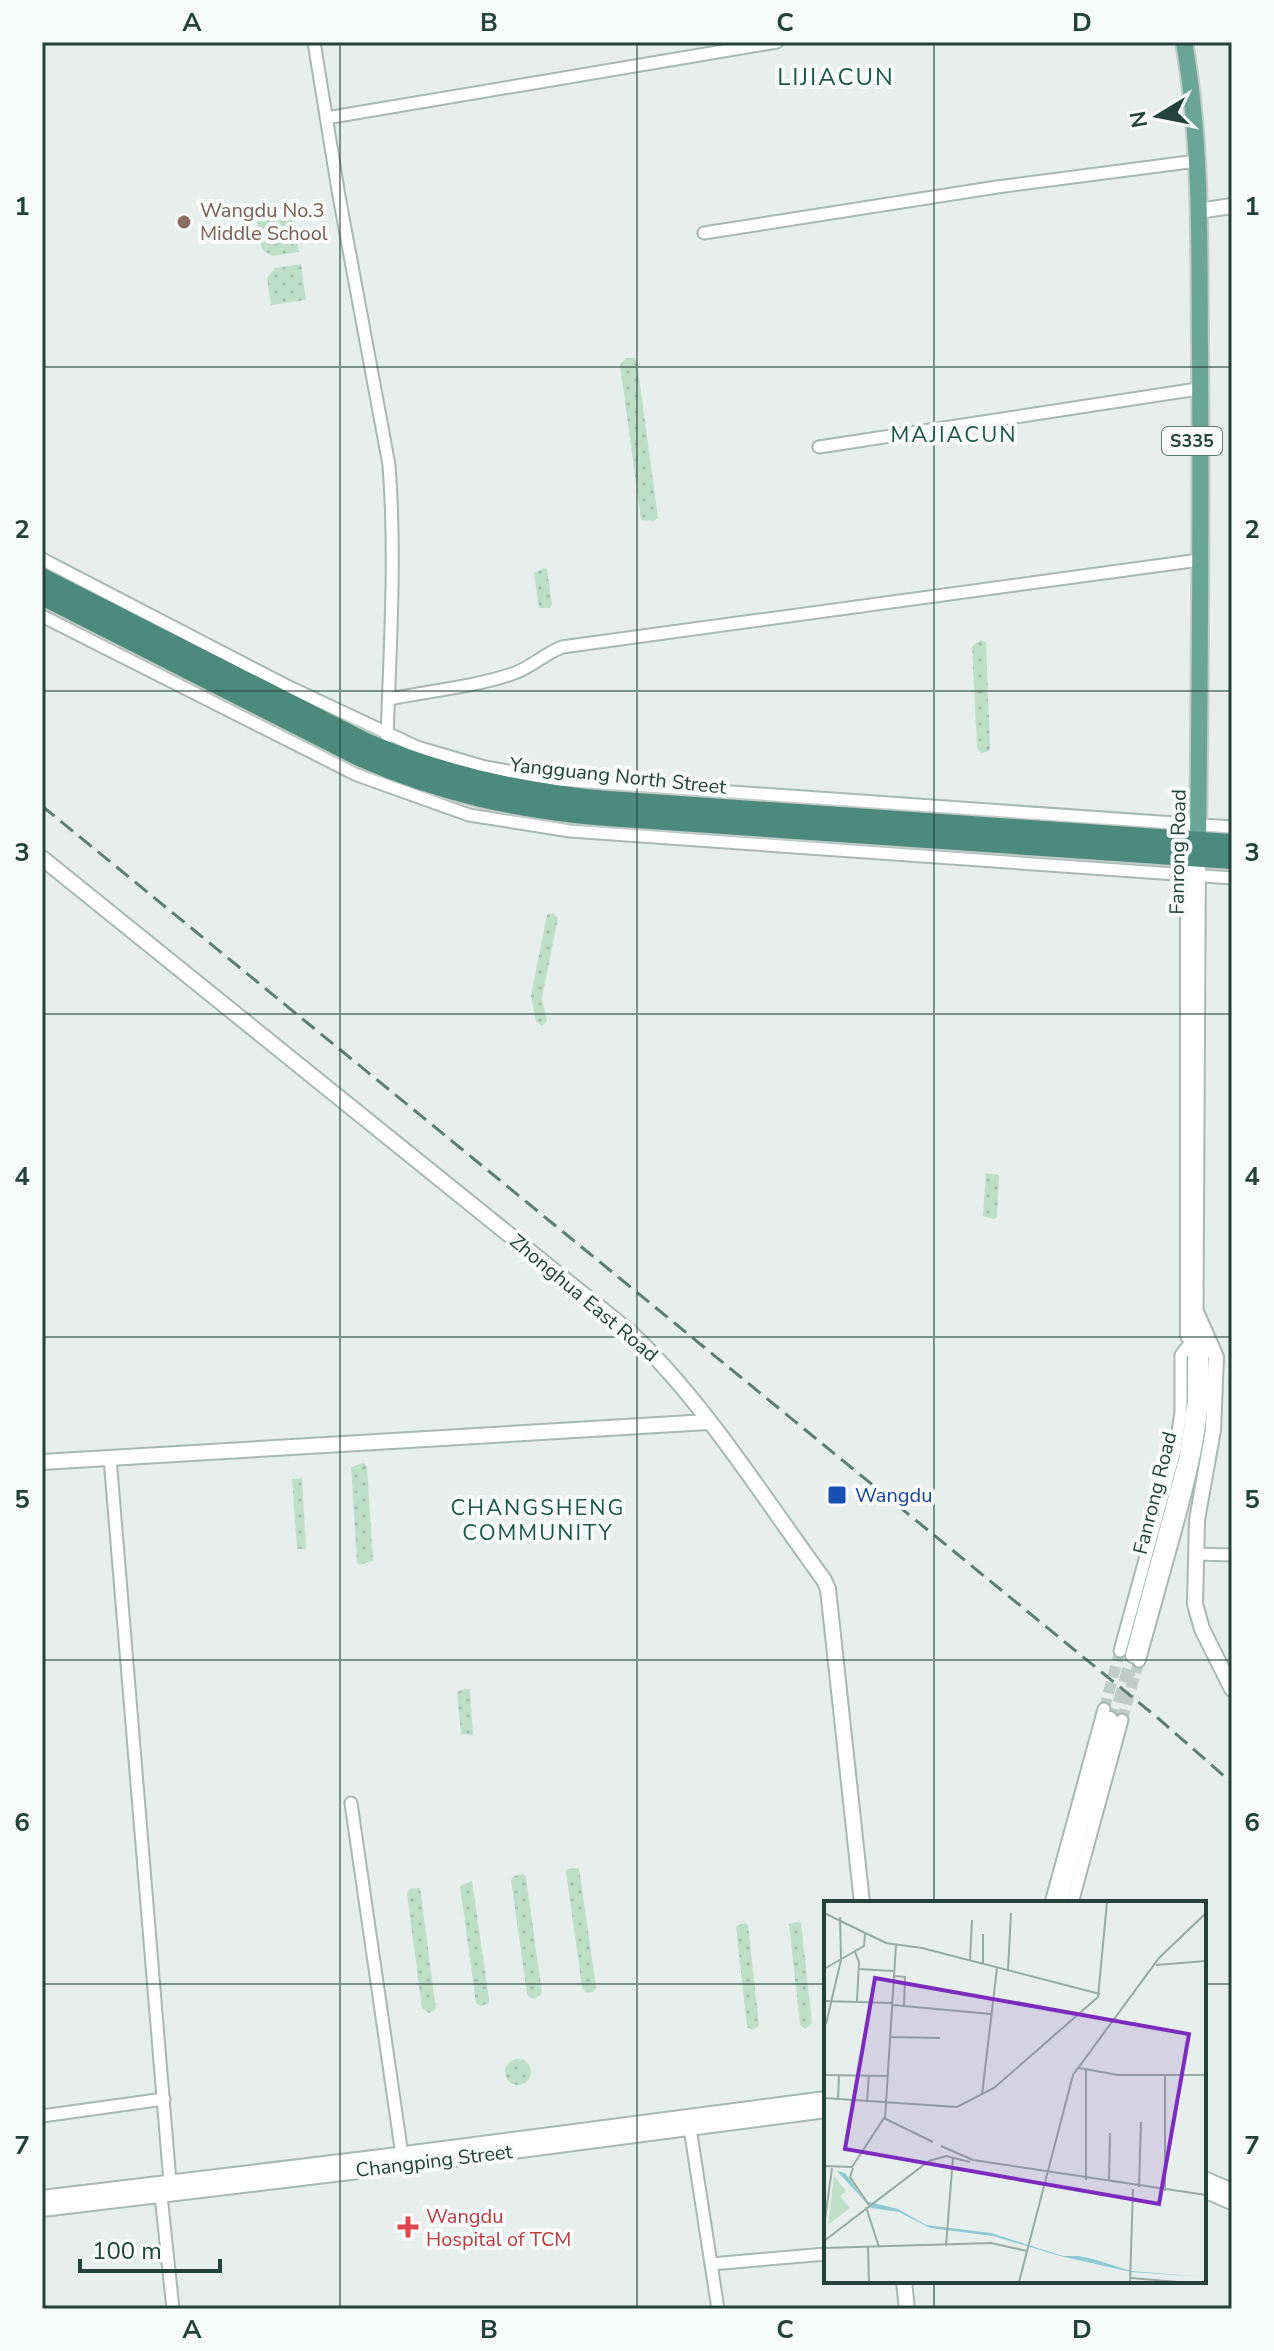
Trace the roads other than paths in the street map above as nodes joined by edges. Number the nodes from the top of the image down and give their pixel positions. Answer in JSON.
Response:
{"nodes":[{"id":1,"x":314,"y":42,"type":"edge"},
{"id":2,"x":777,"y":42,"type":"edge"},
{"id":3,"x":1183,"y":42,"type":"edge"},
{"id":4,"x":326,"y":118,"type":"junction"},
{"id":5,"x":1189,"y":162,"type":"junction"},
{"id":6,"x":1232,"y":206,"type":"edge"},
{"id":7,"x":1198,"y":211,"type":"junction"},
{"id":8,"x":704,"y":233,"type":"dead end"},
{"id":9,"x":1191,"y":390,"type":"junction"},
{"id":10,"x":819,"y":447,"type":"dead end"},
{"id":11,"x":42,"y":559,"type":"edge"},
{"id":12,"x":1192,"y":561,"type":"junction"},
{"id":13,"x":42,"y":577,"type":"edge"},
{"id":14,"x":42,"y":596,"type":"edge"},
{"id":15,"x":42,"y":616,"type":"edge"},
{"id":16,"x":389,"y":699,"type":"junction"},
{"id":17,"x":387,"y":742,"type":"junction"},
{"id":18,"x":1232,"y":827,"type":"edge"},
{"id":19,"x":1232,"y":843,"type":"edge"},
{"id":20,"x":1193,"y":849,"type":"junction"},
{"id":21,"x":42,"y":858,"type":"edge"},
{"id":22,"x":1232,"y":860,"type":"edge"},
{"id":23,"x":1232,"y":878,"type":"edge"},
{"id":24,"x":1197,"y":1314,"type":"junction"},
{"id":25,"x":708,"y":1422,"type":"junction"},
{"id":26,"x":110,"y":1458,"type":"junction"},
{"id":27,"x":42,"y":1462,"type":"edge"},
{"id":28,"x":1196,"y":1554,"type":"junction"},
{"id":29,"x":1232,"y":1555,"type":"edge"},
{"id":30,"x":1232,"y":1689,"type":"edge"},
{"id":31,"x":1112,"y":1718,"type":"junction"},
{"id":32,"x":351,"y":1803,"type":"dead end"},
{"id":33,"x":862,"y":1901,"type":"edge"},
{"id":34,"x":1052,"y":1901,"type":"edge"},
{"id":35,"x":1063,"y":1901,"type":"edge"},
{"id":36,"x":1072,"y":1901,"type":"edge"},
{"id":37,"x":164,"y":2099,"type":"junction"},
{"id":38,"x":824,"y":2099,"type":"edge"},
{"id":39,"x":824,"y":2110,"type":"edge"},
{"id":40,"x":42,"y":2116,"type":"edge"},
{"id":41,"x":690,"y":2128,"type":"junction"},
{"id":42,"x":402,"y":2155,"type":"junction"},
{"id":43,"x":1206,"y":2180,"type":"edge"},
{"id":44,"x":170,"y":2182,"type":"junction"},
{"id":45,"x":1206,"y":2191,"type":"edge"},
{"id":46,"x":1232,"y":2191,"type":"edge"},
{"id":47,"x":161,"y":2195,"type":"junction"},
{"id":48,"x":42,"y":2198,"type":"edge"},
{"id":49,"x":1232,"y":2202,"type":"edge"},
{"id":50,"x":42,"y":2209,"type":"edge"},
{"id":51,"x":824,"y":2254,"type":"edge"},
{"id":52,"x":711,"y":2264,"type":"junction"},
{"id":53,"x":904,"y":2283,"type":"edge"},
{"id":54,"x":173,"y":2309,"type":"edge"},
{"id":55,"x":718,"y":2309,"type":"edge"},
{"id":56,"x":907,"y":2309,"type":"edge"}],
"edges":[{"from":1,"to":4,"type":"street"},
{"from":2,"to":4,"type":"street"},
{"from":3,"to":5,"type":"main road","name":"Fanrong Road","number":"S335"},
{"from":3,"to":7,"type":"main road","name":"Fanrong Road","number":"S335"},
{"from":4,"to":16,"type":"street"},
{"from":5,"to":8,"type":"street"},
{"from":5,"to":9,"type":"main road","name":"Fanrong Road","number":"S335"},
{"from":6,"to":7,"type":"street"},
{"from":7,"to":20,"type":"main road","name":"Fanrong Road","number":"S335"},
{"from":9,"to":10,"type":"street"},
{"from":9,"to":12,"type":"main road","name":"Fanrong Road","number":"S335"},
{"from":11,"to":17,"type":"street"},
{"from":12,"to":16,"type":"street"},
{"from":12,"to":20,"type":"main road","name":"Fanrong Road","number":"S335"},
{"from":13,"to":17,"type":"highway","name":"Yangguang North Street"},
{"from":14,"to":20,"type":"highway","name":"Yangguang North Street"},
{"from":15,"to":20,"type":"street"},
{"from":16,"to":17,"type":"street"},
{"from":17,"to":20,"type":"highway","name":"Yangguang North Street"},
{"from":18,"to":20,"type":"street"},
{"from":19,"to":20,"type":"highway"},
{"from":20,"to":22,"type":"highway"},
{"from":20,"to":23,"type":"street"},
{"from":20,"to":24,"type":"street","name":"Fanrong Road"},
{"from":20,"to":24,"type":"street","name":"Fanrong Road"},
{"from":21,"to":25,"type":"street","name":"Zhonghua East Road"},
{"from":24,"to":28,"type":"street"},
{"from":25,"to":26,"type":"street"},
{"from":25,"to":33,"type":"street","name":"Zhonghua East Road"},
{"from":26,"to":27,"type":"street"},
{"from":26,"to":37,"type":"street"},
{"from":28,"to":29,"type":"street"},
{"from":28,"to":30,"type":"street"},
{"from":31,"to":34,"type":"street"},
{"from":31,"to":35,"type":"street"},
{"from":31,"to":36,"type":"street"},
{"from":32,"to":42,"type":"street"},
{"from":37,"to":40,"type":"street"},
{"from":37,"to":44,"type":"street"},
{"from":38,"to":42,"type":"street","name":"Changping Street"},
{"from":39,"to":41,"type":"street","name":"Changping Street"},
{"from":41,"to":47,"type":"street","name":"Changping Street"},
{"from":41,"to":52,"type":"street"},
{"from":42,"to":44,"type":"street","name":"Changping Street"},
{"from":43,"to":46,"type":"street"},
{"from":44,"to":48,"type":"street","name":"Changping Street"},
{"from":45,"to":49,"type":"street"},
{"from":47,"to":50,"type":"street","name":"Changping Street"},
{"from":47,"to":54,"type":"street"},
{"from":51,"to":52,"type":"street"},
{"from":52,"to":55,"type":"street"},
{"from":53,"to":56,"type":"street"}]}
